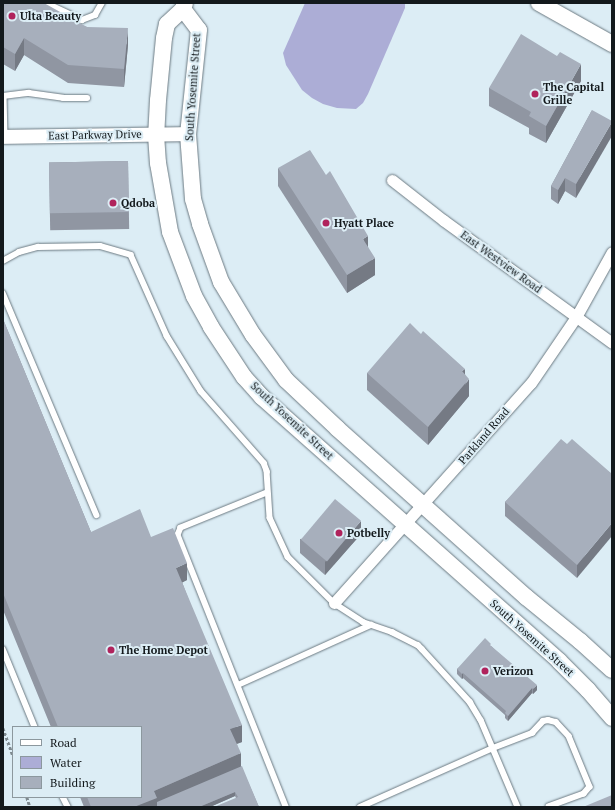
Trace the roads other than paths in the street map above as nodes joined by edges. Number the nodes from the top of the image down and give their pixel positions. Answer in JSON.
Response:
{"nodes":[{"id":1,"x":46,"y":3,"type":"edge"},
{"id":2,"x":102,"y":3,"type":"edge"},
{"id":3,"x":539,"y":3,"type":"edge"},
{"id":4,"x":184,"y":6,"type":"edge"},
{"id":5,"x":612,"y":44,"type":"edge"},
{"id":6,"x":3,"y":96,"type":"edge"},
{"id":7,"x":87,"y":98,"type":"dead end"},
{"id":8,"x":188,"y":134,"type":"junction"},
{"id":9,"x":156,"y":135,"type":"junction"},
{"id":10,"x":4,"y":137,"type":"edge"},
{"id":11,"x":392,"y":180,"type":"dead end"},
{"id":12,"x":612,"y":252,"type":"edge"},
{"id":13,"x":3,"y":261,"type":"edge"},
{"id":14,"x":3,"y":293,"type":"edge"},
{"id":15,"x":576,"y":317,"type":"junction"},
{"id":16,"x":612,"y":343,"type":"edge"},
{"id":17,"x":267,"y":493,"type":"junction"},
{"id":18,"x":424,"y":504,"type":"junction"},
{"id":19,"x":97,"y":515,"type":"dead end"},
{"id":20,"x":405,"y":525,"type":"junction"},
{"id":21,"x":334,"y":603,"type":"junction"},
{"id":22,"x":371,"y":625,"type":"junction"},
{"id":23,"x":3,"y":649,"type":"edge"},
{"id":24,"x":612,"y":670,"type":"edge"},
{"id":25,"x":238,"y":685,"type":"junction"},
{"id":26,"x":612,"y":718,"type":"edge"},
{"id":27,"x":35,"y":726,"type":"edge"},
{"id":28,"x":493,"y":748,"type":"junction"},
{"id":29,"x":64,"y":798,"type":"edge"},
{"id":30,"x":68,"y":807,"type":"edge"},
{"id":31,"x":286,"y":807,"type":"edge"},
{"id":32,"x":360,"y":807,"type":"edge"},
{"id":33,"x":518,"y":807,"type":"edge"},
{"id":34,"x":549,"y":807,"type":"edge"}],
"edges":[{"from":1,"to":2,"type":"lane"},
{"from":3,"to":5,"type":"main road"},
{"from":4,"to":8,"type":"main road","name":"South Yosemite Street"},
{"from":4,"to":9,"type":"main road","name":"South Yosemite Street"},
{"from":6,"to":7,"type":"lane"},
{"from":6,"to":10,"type":"lane"},
{"from":8,"to":9,"type":"street","name":"East Parkway Drive"},
{"from":8,"to":18,"type":"main road","name":"South Yosemite Street"},
{"from":9,"to":10,"type":"street","name":"East Parkway Drive"},
{"from":9,"to":20,"type":"main road","name":"South Yosemite Street"},
{"from":11,"to":15,"type":"street","name":"East Westview Road"},
{"from":12,"to":15,"type":"street","name":"Parkland Road"},
{"from":13,"to":17,"type":"lane"},
{"from":14,"to":19,"type":"lane"},
{"from":15,"to":16,"type":"street","name":"East Westview Road"},
{"from":15,"to":18,"type":"street","name":"Parkland Road"},
{"from":17,"to":21,"type":"lane"},
{"from":17,"to":25,"type":"lane"},
{"from":18,"to":20,"type":"street","name":"Parkland Road"},
{"from":18,"to":24,"type":"main road","name":"South Yosemite Street"},
{"from":20,"to":21,"type":"street","name":"Parkland Road"},
{"from":20,"to":26,"type":"main road","name":"South Yosemite Street"},
{"from":21,"to":22,"type":"lane"},
{"from":22,"to":25,"type":"lane"},
{"from":22,"to":28,"type":"lane"},
{"from":23,"to":27,"type":"lane"},
{"from":25,"to":31,"type":"lane"},
{"from":28,"to":32,"type":"lane"},
{"from":28,"to":33,"type":"lane"},
{"from":28,"to":34,"type":"lane"},
{"from":29,"to":30,"type":"lane"}]}
